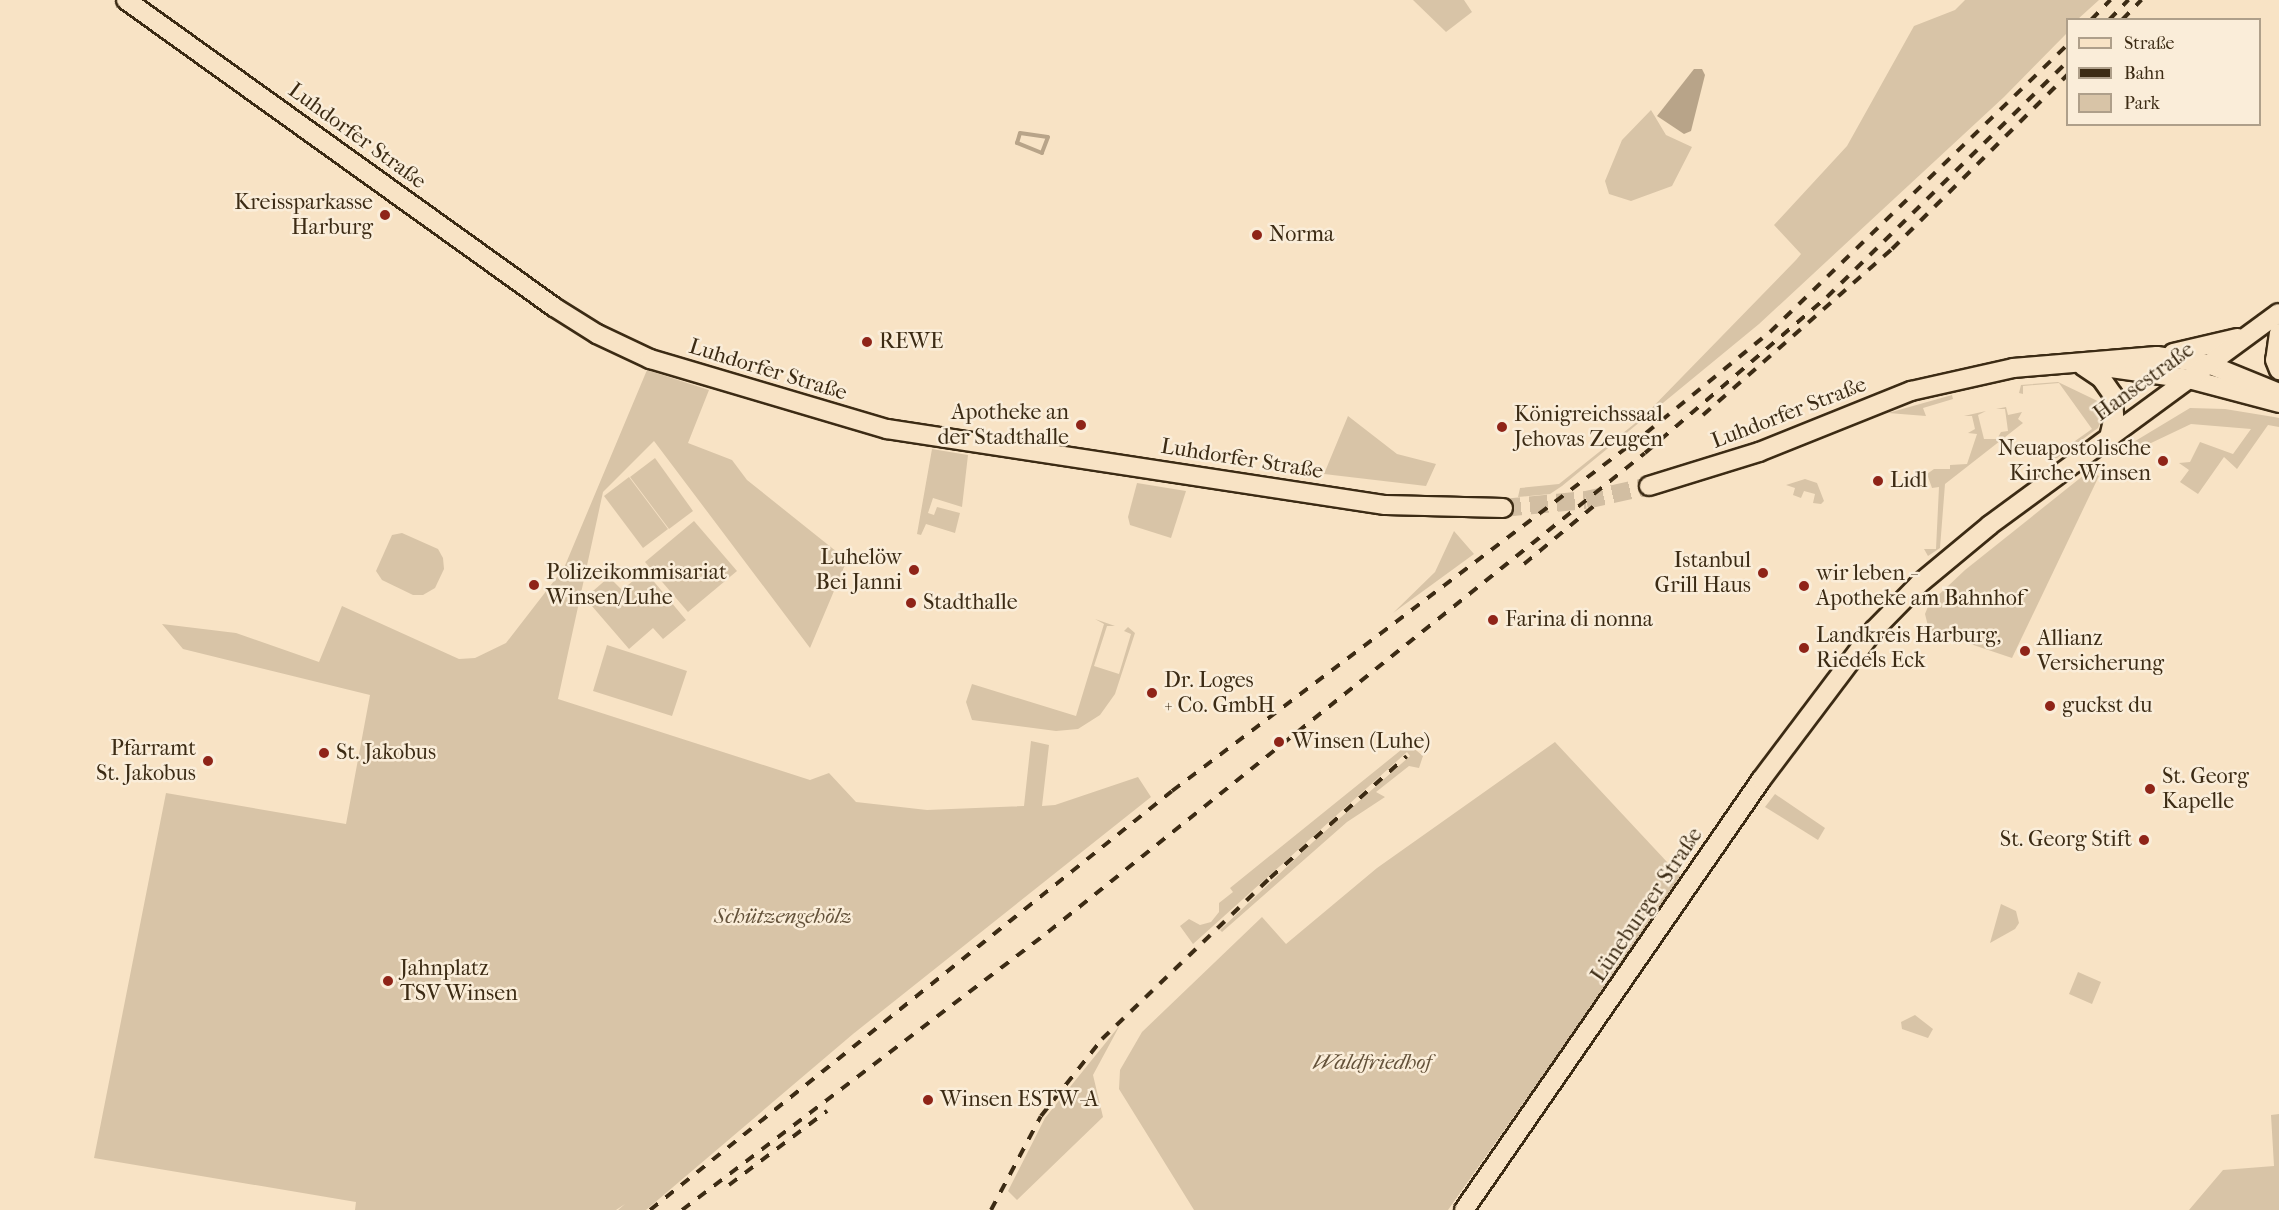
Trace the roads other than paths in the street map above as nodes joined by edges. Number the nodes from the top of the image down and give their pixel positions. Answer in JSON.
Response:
{"nodes":[{"id":1,"x":126,"y":0,"type":"edge"},
{"id":2,"x":2279,"y":313,"type":"edge"},
{"id":3,"x":2279,"y":333,"type":"edge"},
{"id":4,"x":2249,"y":334,"type":"junction"},
{"id":5,"x":2157,"y":356,"type":"junction"},
{"id":6,"x":2073,"y":363,"type":"junction"},
{"id":7,"x":2208,"y":364,"type":"junction"},
{"id":8,"x":2279,"y":370,"type":"edge"},
{"id":9,"x":2189,"y":378,"type":"junction"},
{"id":10,"x":2279,"y":393,"type":"edge"},
{"id":11,"x":2279,"y":403,"type":"edge"},
{"id":12,"x":2109,"y":437,"type":"junction"},
{"id":13,"x":1649,"y":486,"type":"tunnel mouth"},
{"id":14,"x":1503,"y":508,"type":"tunnel mouth"},
{"id":15,"x":1874,"y":630,"type":"joint"},
{"id":16,"x":1464,"y":1210,"type":"edge"}],
"edges":[{"from":1,"to":14,"type":"main road","name":"Luhdorfer Straße"},
{"from":2,"to":4,"type":"main road","name":"Hansestraße"},
{"from":3,"to":8,"type":"main road"},
{"from":4,"to":5,"type":"main road"},
{"from":4,"to":7,"type":"main road","name":"Hansestraße"},
{"from":5,"to":6,"type":"main road"},
{"from":5,"to":7,"type":"main road"},
{"from":6,"to":9,"type":"main road"},
{"from":6,"to":12,"type":"main road"},
{"from":6,"to":13,"type":"main road","name":"Luhdorfer Straße"},
{"from":7,"to":9,"type":"main road","name":"Hansestraße"},
{"from":7,"to":10,"type":"main road"},
{"from":9,"to":11,"type":"main road"},
{"from":9,"to":12,"type":"main road","name":"Hansestraße"},
{"from":12,"to":15,"type":"main road","name":"Hansestraße"},
{"from":15,"to":16,"type":"main road","name":"Lüneburger Straße"}]}
